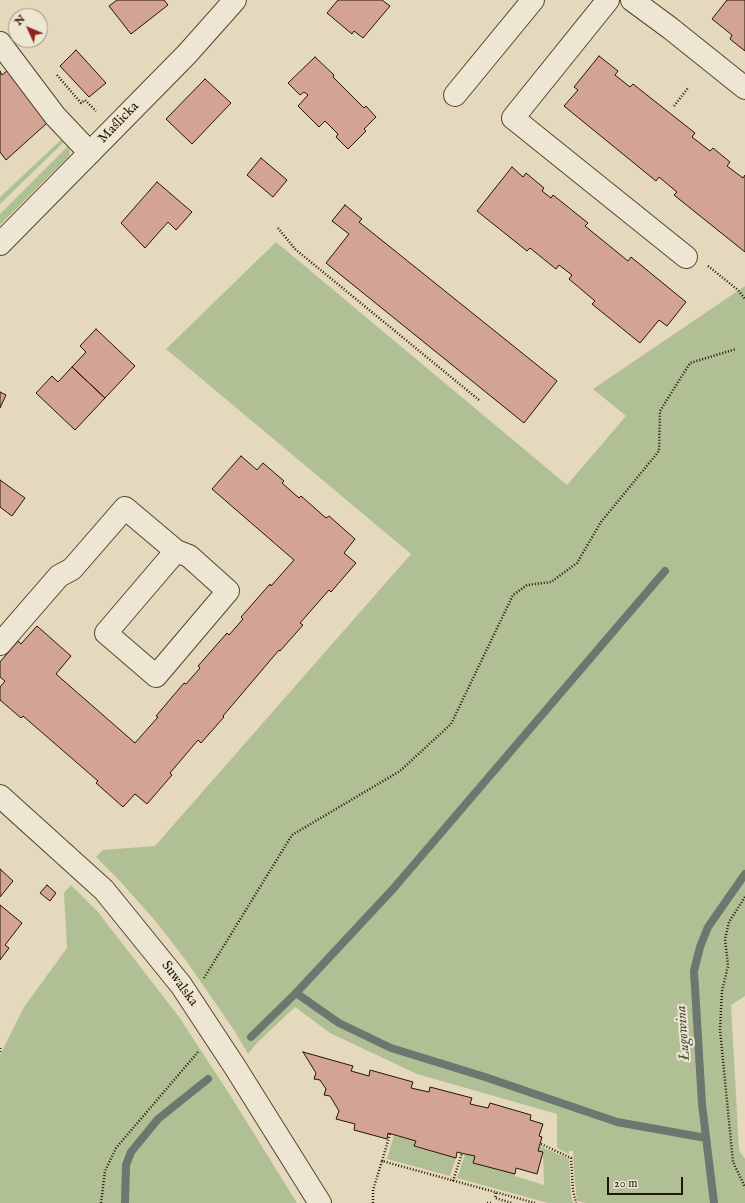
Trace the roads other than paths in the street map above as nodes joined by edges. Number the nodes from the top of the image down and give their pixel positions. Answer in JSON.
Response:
{"nodes":[{"id":1,"x":235,"y":0,"type":"edge"},
{"id":2,"x":533,"y":0,"type":"edge"},
{"id":3,"x":608,"y":0,"type":"edge"},
{"id":4,"x":632,"y":0,"type":"edge"},
{"id":5,"x":0,"y":43,"type":"edge"},
{"id":6,"x":745,"y":88,"type":"edge"},
{"id":7,"x":455,"y":95,"type":"dead end"},
{"id":8,"x":90,"y":152,"type":"junction"},
{"id":9,"x":0,"y":244,"type":"edge"},
{"id":10,"x":686,"y":257,"type":"road end"},
{"id":11,"x":176,"y":551,"type":"junction"},
{"id":12,"x":0,"y":644,"type":"edge"},
{"id":13,"x":0,"y":796,"type":"edge"},
{"id":14,"x":320,"y":1203,"type":"edge"}],
"edges":[{"from":1,"to":8,"type":"street","name":"Maślicka"},
{"from":2,"to":7,"type":"street"},
{"from":3,"to":10,"type":"street"},
{"from":4,"to":6,"type":"street"},
{"from":5,"to":8,"type":"street"},
{"from":8,"to":9,"type":"street","name":"Maślicka"},
{"from":11,"to":11,"type":"street"},
{"from":11,"to":12,"type":"street"},
{"from":13,"to":14,"type":"street","name":"Suwalska"}]}
